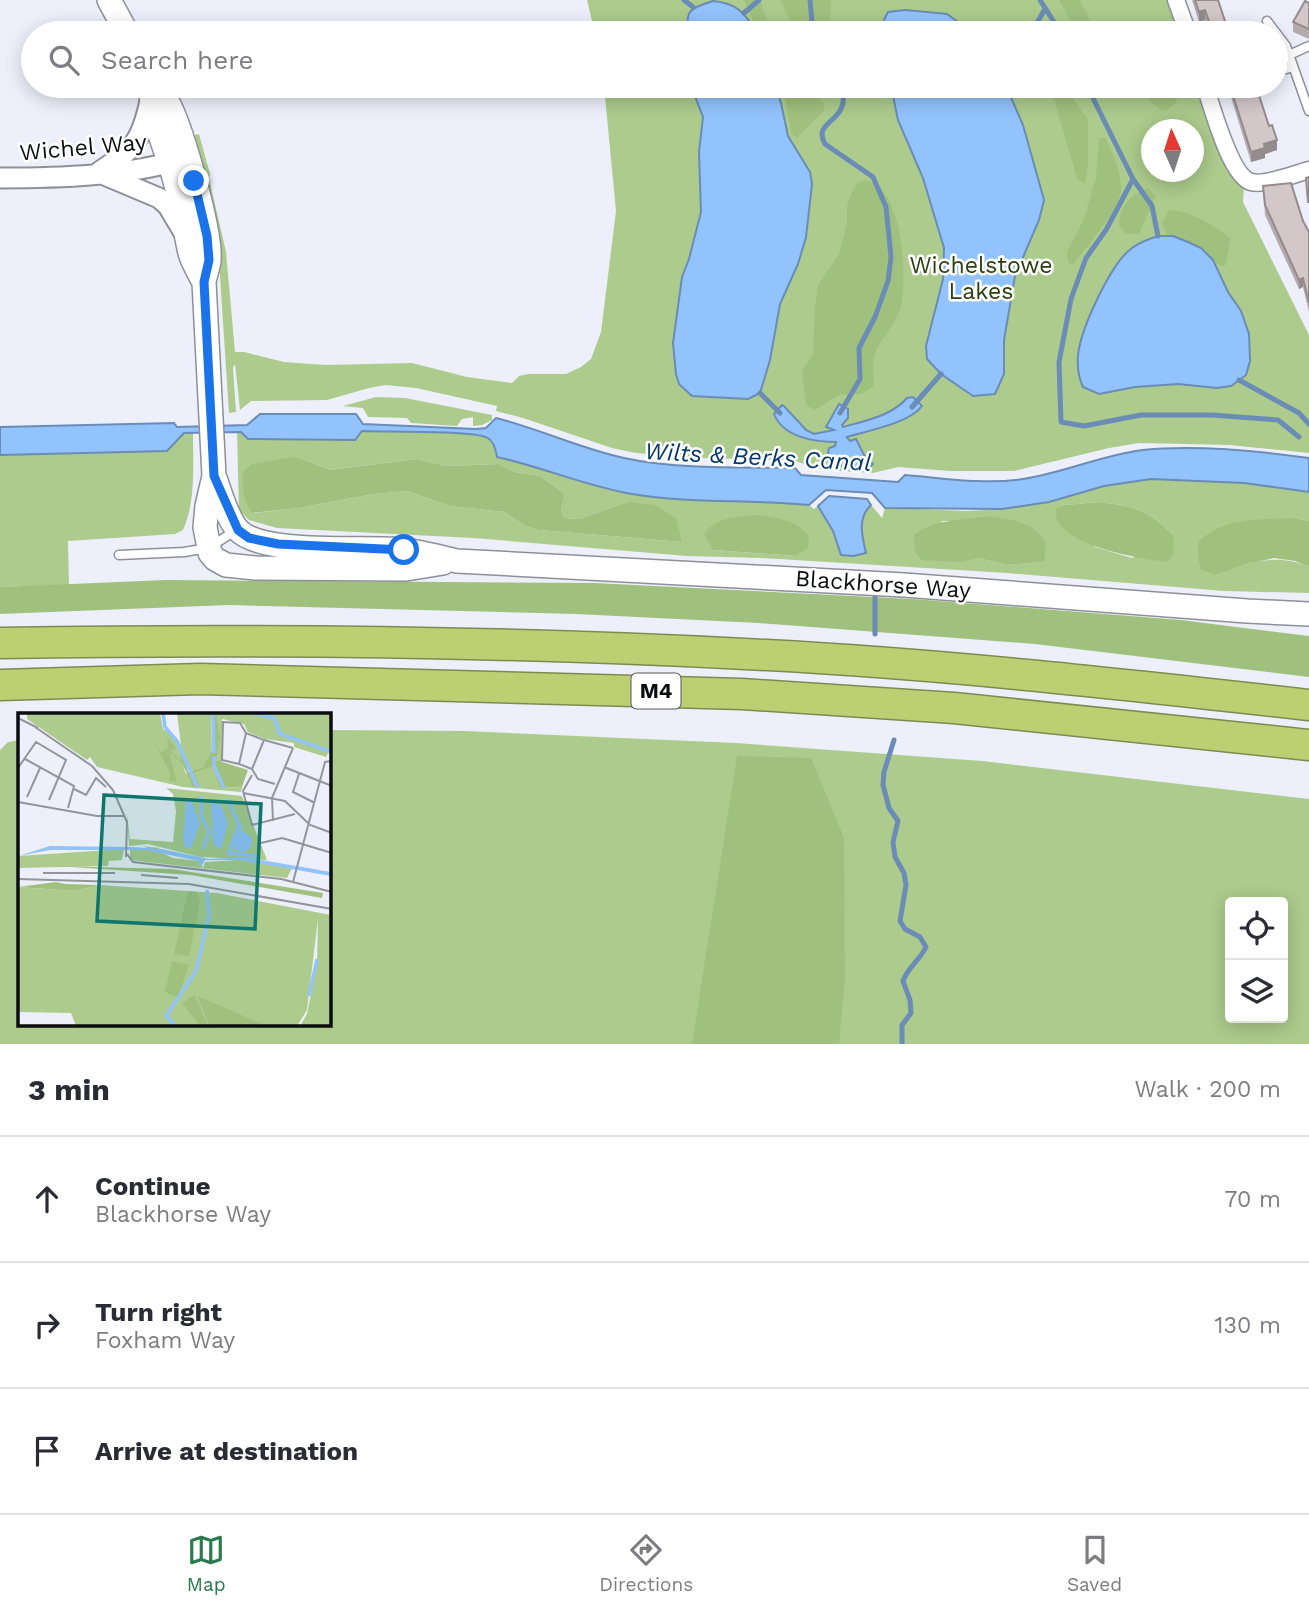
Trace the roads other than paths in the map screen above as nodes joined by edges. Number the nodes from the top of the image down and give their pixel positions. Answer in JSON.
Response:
{"nodes":[{"id":1,"x":109,"y":0,"type":"edge"},
{"id":2,"x":1176,"y":0,"type":"edge"},
{"id":3,"x":120,"y":21,"type":"edge"},
{"id":4,"x":1184,"y":21,"type":"edge"},
{"id":5,"x":1309,"y":46,"type":"edge"},
{"id":6,"x":1289,"y":55,"type":"joint"},
{"id":7,"x":1293,"y":67,"type":"junction"},
{"id":8,"x":1288,"y":68,"type":"edge"},
{"id":9,"x":150,"y":98,"type":"edge"},
{"id":10,"x":166,"y":98,"type":"edge"},
{"id":11,"x":1210,"y":98,"type":"edge"},
{"id":12,"x":1309,"y":111,"type":"edge"},
{"id":13,"x":179,"y":160,"type":"junction"},
{"id":14,"x":1309,"y":170,"type":"edge"},
{"id":15,"x":99,"y":173,"type":"junction"},
{"id":16,"x":0,"y":178,"type":"edge"},
{"id":17,"x":188,"y":237,"type":"junction"},
{"id":18,"x":204,"y":282,"type":"junction"},
{"id":19,"x":214,"y":476,"type":"junction"},
{"id":20,"x":246,"y":535,"type":"junction"},
{"id":21,"x":208,"y":548,"type":"junction"},
{"id":22,"x":120,"y":555,"type":"dead end"},
{"id":23,"x":457,"y":561,"type":"junction"},
{"id":24,"x":1309,"y":614,"type":"edge"},
{"id":25,"x":0,"y":643,"type":"edge"},
{"id":26,"x":0,"y":685,"type":"edge"},
{"id":27,"x":1309,"y":705,"type":"edge"},
{"id":28,"x":1309,"y":745,"type":"edge"}],
"edges":[{"from":1,"to":3,"type":"main road"},
{"from":2,"to":4,"type":"street"},
{"from":5,"to":6,"type":"lane"},
{"from":6,"to":7,"type":"lane"},
{"from":7,"to":8,"type":"lane"},
{"from":7,"to":12,"type":"lane"},
{"from":9,"to":15,"type":"street"},
{"from":10,"to":13,"type":"main road"},
{"from":11,"to":14,"type":"street"},
{"from":13,"to":15,"type":"street","name":"Wichel Way"},
{"from":13,"to":17,"type":"main road"},
{"from":13,"to":18,"type":"main road"},
{"from":15,"to":16,"type":"street","name":"Wichel Way"},
{"from":15,"to":17,"type":"street"},
{"from":17,"to":18,"type":"main road"},
{"from":18,"to":19,"type":"main road"},
{"from":19,"to":20,"type":"main road"},
{"from":19,"to":21,"type":"main road"},
{"from":20,"to":21,"type":"lane"},
{"from":20,"to":23,"type":"main road","name":"Blackhorse Way"},
{"from":21,"to":22,"type":"lane"},
{"from":21,"to":23,"type":"main road","name":"Blackhorse Way"},
{"from":23,"to":24,"type":"main road","name":"Blackhorse Way"},
{"from":25,"to":27,"type":"highway","number":"M4"},
{"from":26,"to":28,"type":"highway","number":"M4"}]}
